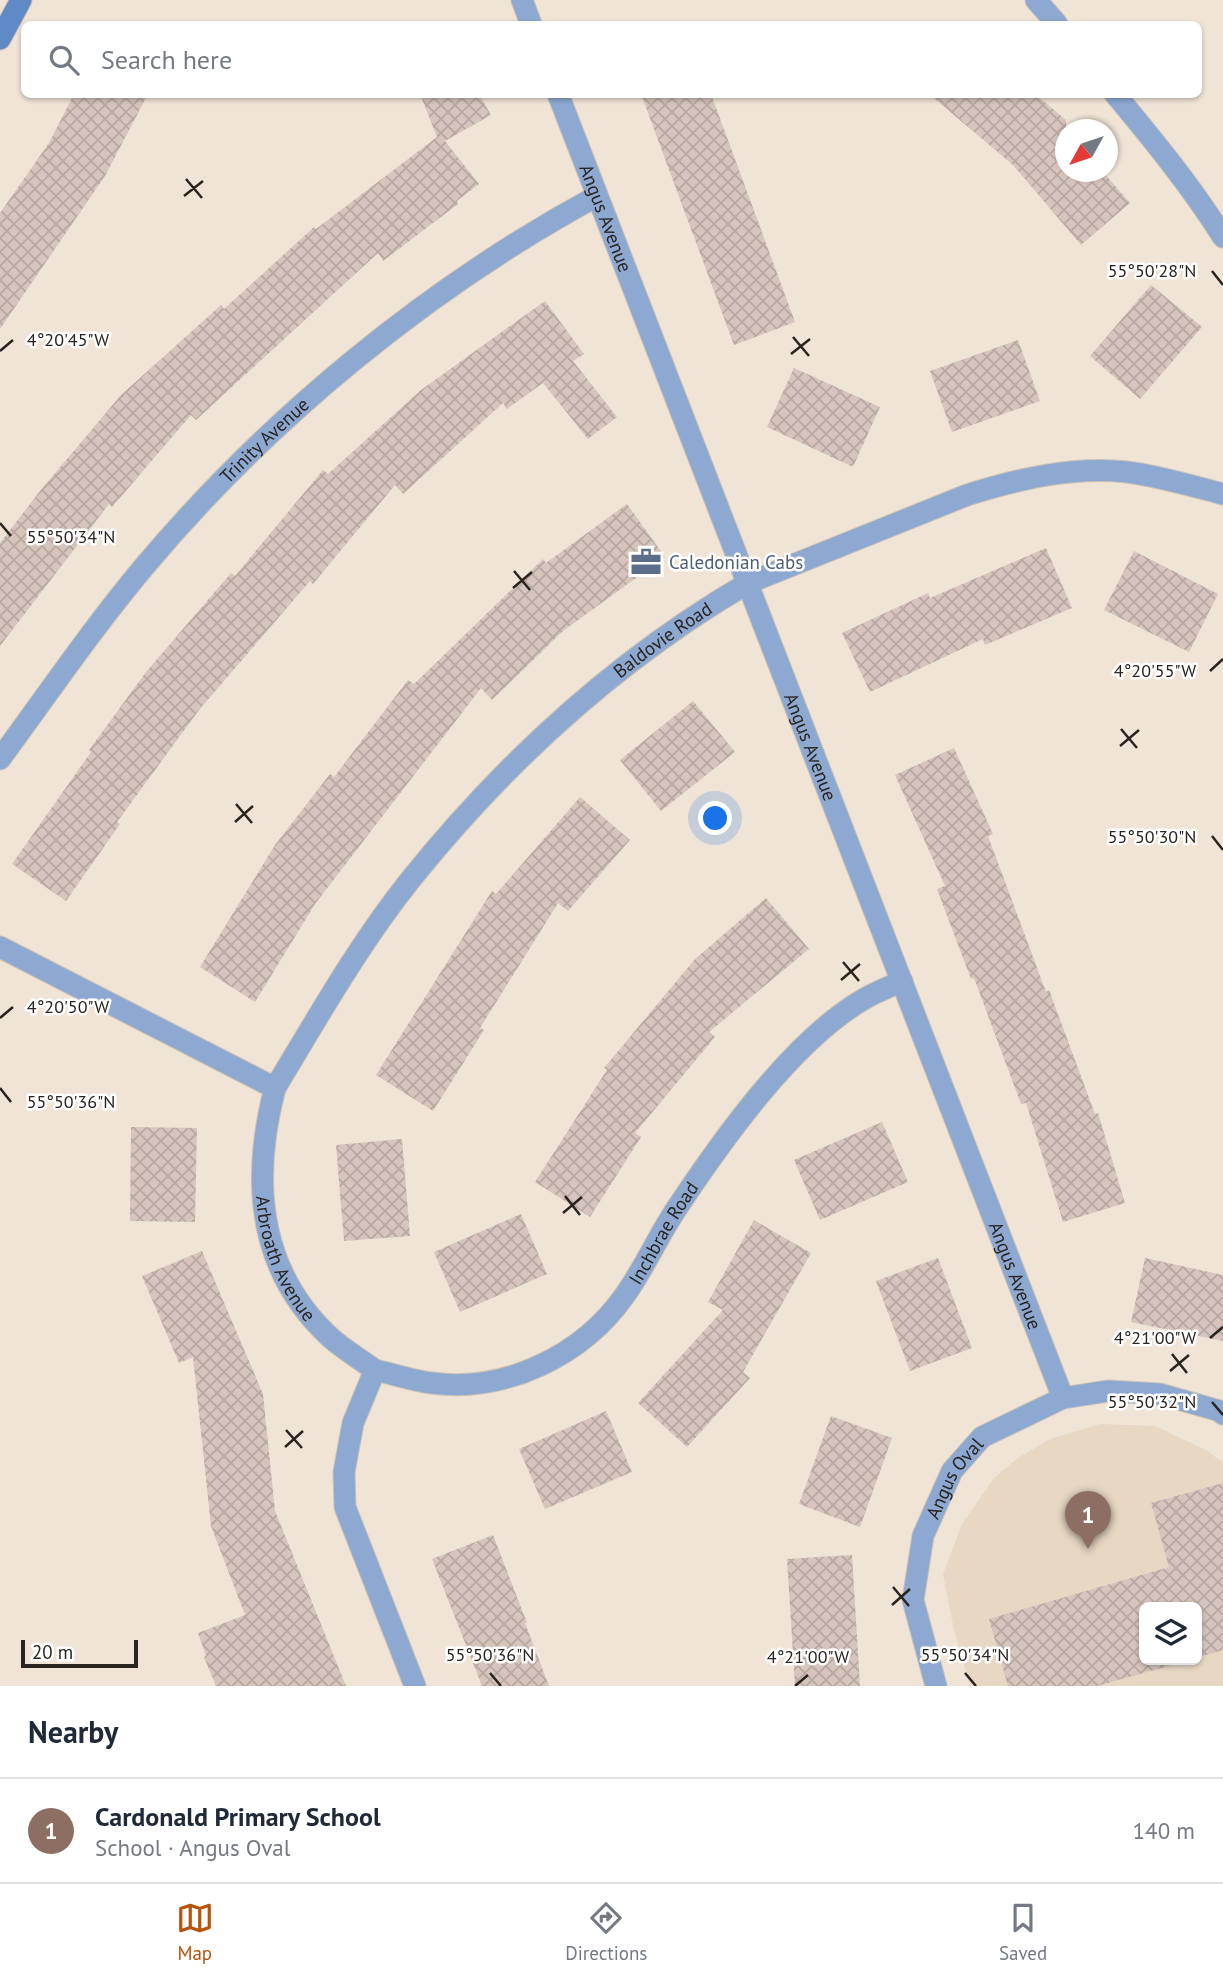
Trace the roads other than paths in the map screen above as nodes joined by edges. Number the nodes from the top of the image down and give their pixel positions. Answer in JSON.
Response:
{"nodes":[{"id":1,"x":21,"y":0,"type":"edge"},
{"id":2,"x":522,"y":0,"type":"edge"},
{"id":3,"x":1036,"y":0,"type":"edge"},
{"id":4,"x":530,"y":21,"type":"edge"},
{"id":5,"x":1054,"y":21,"type":"edge"},
{"id":6,"x":0,"y":39,"type":"edge"},
{"id":7,"x":560,"y":98,"type":"edge"},
{"id":8,"x":1118,"y":98,"type":"edge"},
{"id":9,"x":597,"y":196,"type":"junction"},
{"id":10,"x":1223,"y":237,"type":"edge"},
{"id":11,"x":1223,"y":494,"type":"edge"},
{"id":12,"x":748,"y":583,"type":"junction"},
{"id":13,"x":0,"y":759,"type":"edge"},
{"id":14,"x":0,"y":947,"type":"edge"},
{"id":15,"x":902,"y":981,"type":"junction"},
{"id":16,"x":275,"y":1088,"type":"junction"},
{"id":17,"x":375,"y":1370,"type":"junction"},
{"id":18,"x":1063,"y":1398,"type":"junction"},
{"id":19,"x":1223,"y":1414,"type":"edge"},
{"id":20,"x":415,"y":1686,"type":"edge"},
{"id":21,"x":936,"y":1686,"type":"edge"}],
"edges":[{"from":1,"to":6,"type":"street"},
{"from":2,"to":4,"type":"street"},
{"from":3,"to":5,"type":"street"},
{"from":7,"to":9,"type":"street","name":"Angus Avenue"},
{"from":8,"to":10,"type":"street"},
{"from":9,"to":12,"type":"street","name":"Angus Avenue"},
{"from":9,"to":13,"type":"street","name":"Trinity Avenue"},
{"from":11,"to":12,"type":"street","name":"Baldovie Road"},
{"from":12,"to":15,"type":"street","name":"Angus Avenue"},
{"from":12,"to":16,"type":"street","name":"Baldovie Road"},
{"from":14,"to":16,"type":"street"},
{"from":15,"to":17,"type":"street","name":"Inchbrae Road"},
{"from":15,"to":18,"type":"street","name":"Angus Avenue"},
{"from":16,"to":17,"type":"street","name":"Arbroath Avenue"},
{"from":17,"to":20,"type":"street"},
{"from":18,"to":19,"type":"street","name":"Angus Oval"},
{"from":18,"to":21,"type":"street","name":"Angus Oval"}]}
